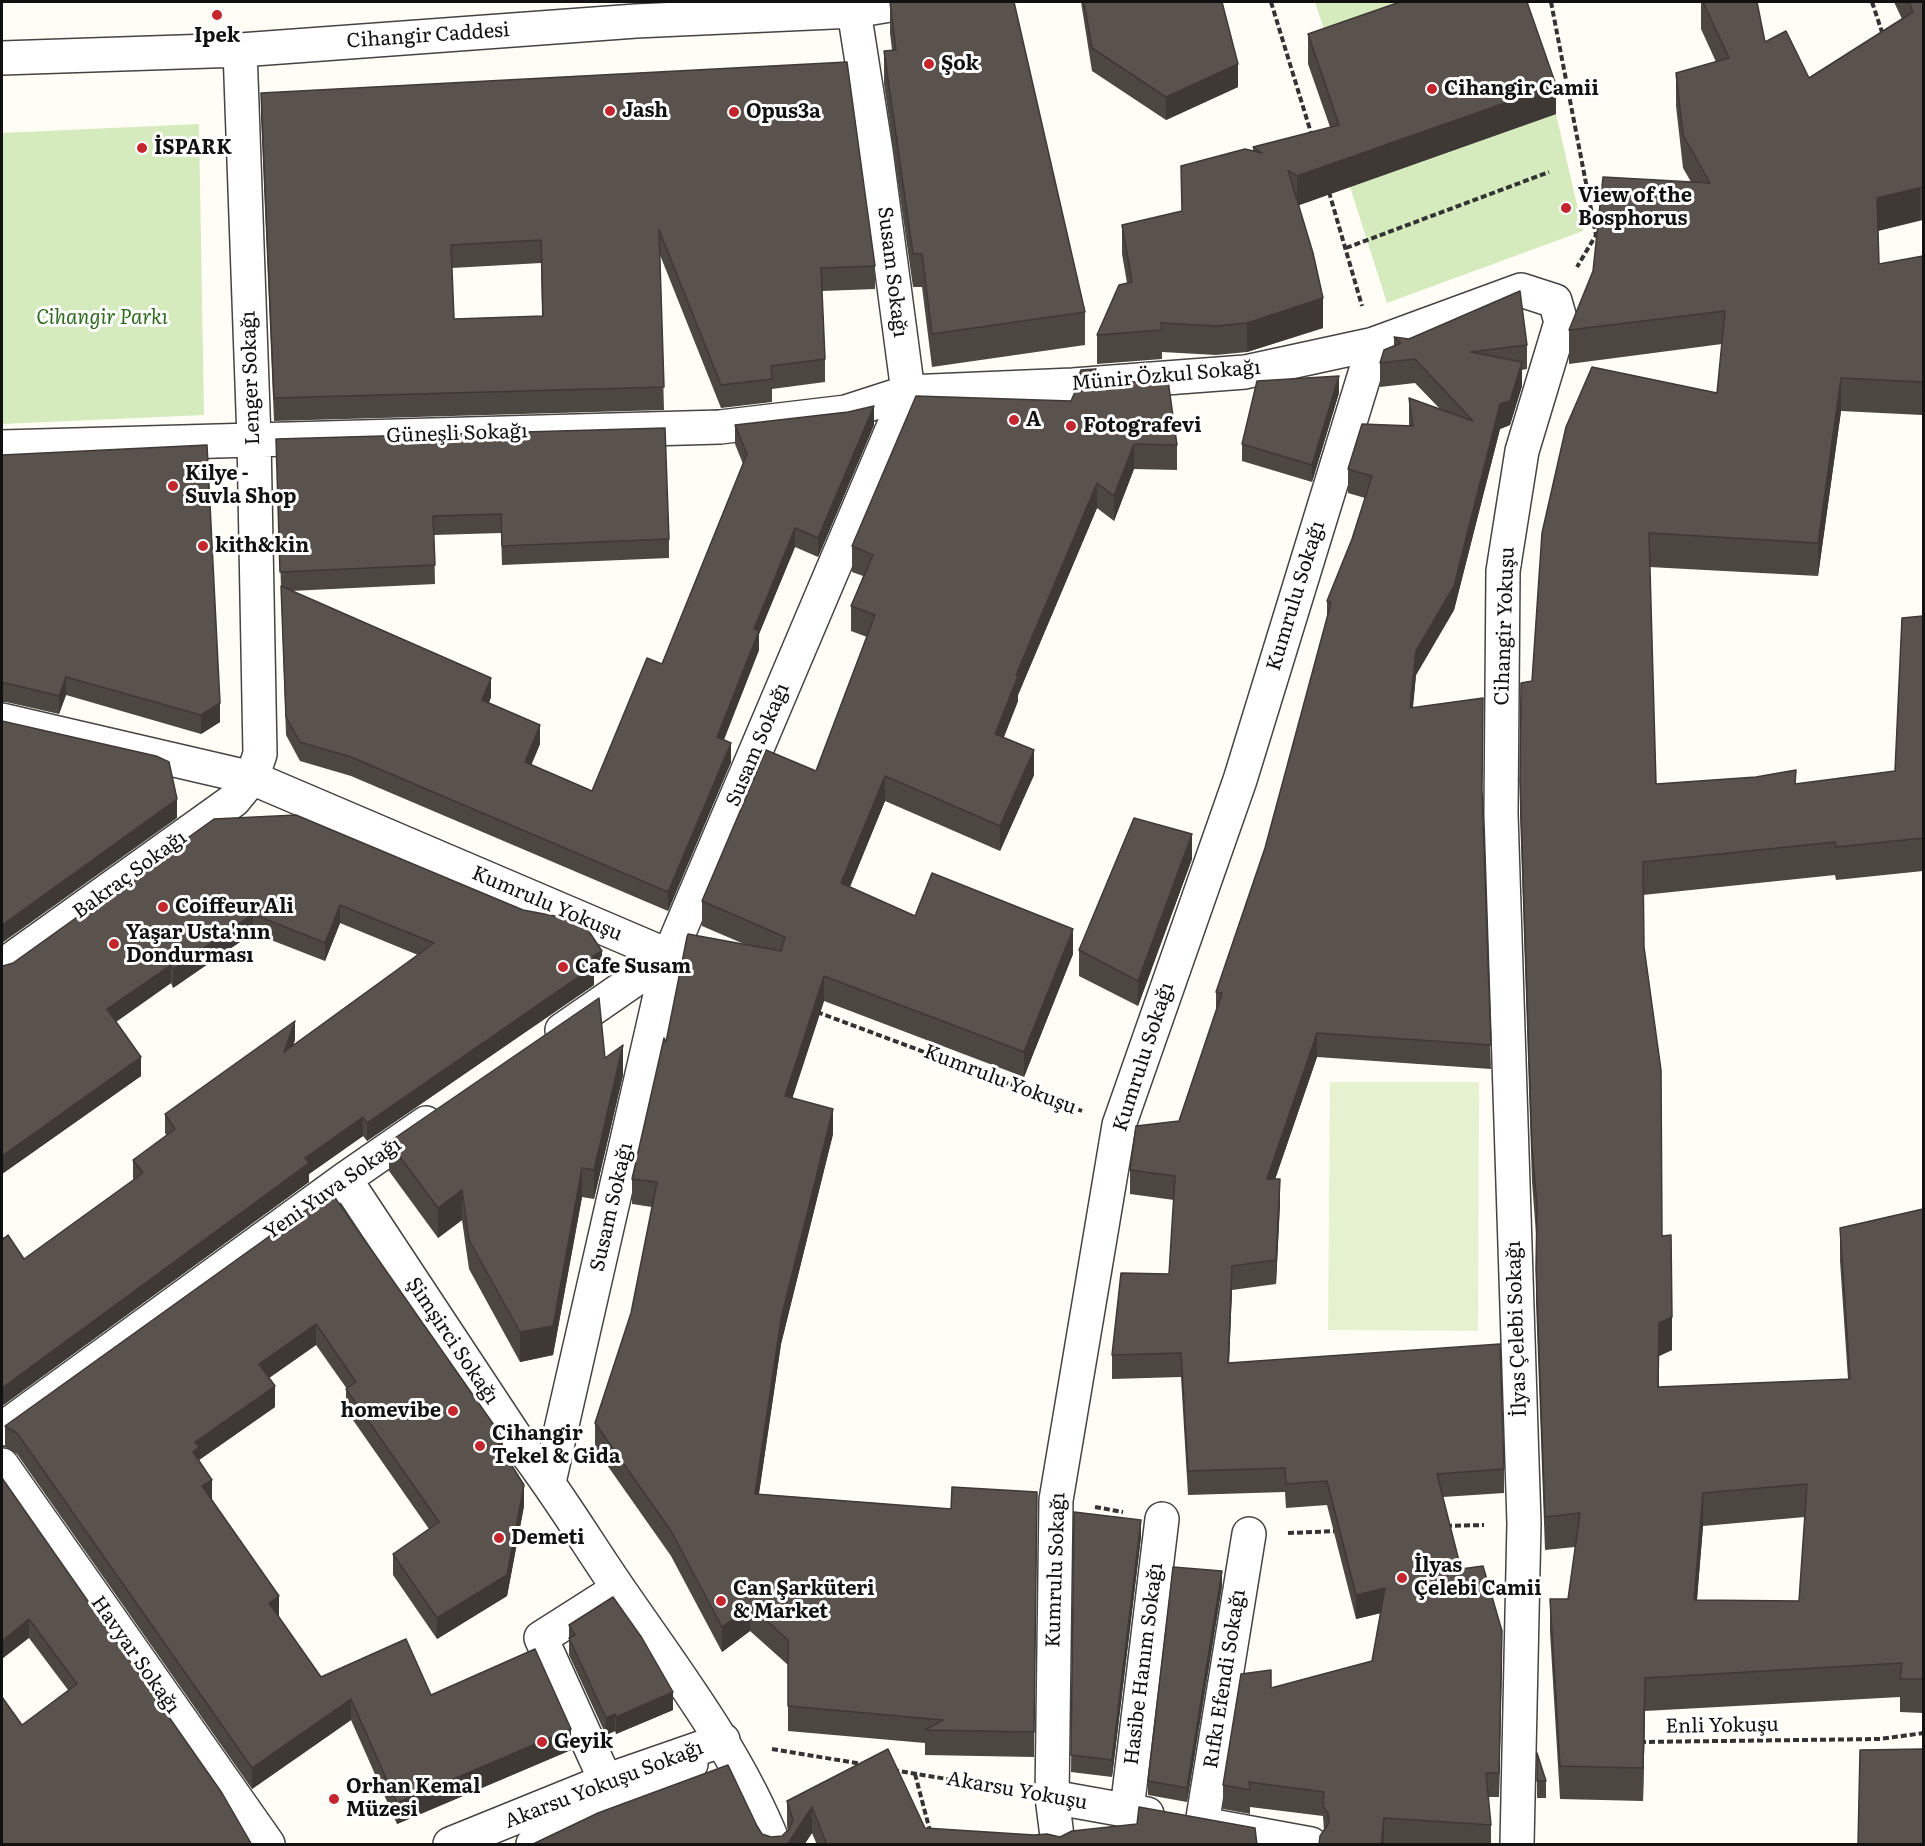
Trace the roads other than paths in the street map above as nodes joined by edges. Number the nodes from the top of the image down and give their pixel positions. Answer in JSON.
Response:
{"nodes":[{"id":1,"x":908,"y":2,"type":"edge"},
{"id":2,"x":637,"y":11,"type":"edge"},
{"id":3,"x":854,"y":11,"type":"junction"},
{"id":4,"x":240,"y":50,"type":"junction"},
{"id":5,"x":2,"y":58,"type":"edge"},
{"id":6,"x":1555,"y":301,"type":"joint"},
{"id":7,"x":1374,"y":344,"type":"junction"},
{"id":8,"x":908,"y":392,"type":"junction"},
{"id":9,"x":254,"y":439,"type":"junction"},
{"id":10,"x":2,"y":447,"type":"edge"},
{"id":11,"x":2,"y":720,"type":"edge"},
{"id":12,"x":252,"y":778,"type":"junction"},
{"id":13,"x":1501,"y":814,"type":"joint"},
{"id":14,"x":669,"y":956,"type":"junction"},
{"id":15,"x":2,"y":966,"type":"edge"},
{"id":16,"x":541,"y":1044,"type":"edge"},
{"id":17,"x":453,"y":1105,"type":"edge"},
{"id":18,"x":345,"y":1179,"type":"junction"},
{"id":19,"x":2,"y":1430,"type":"edge"},
{"id":20,"x":2,"y":1465,"type":"edge"},
{"id":21,"x":549,"y":1482,"type":"junction"},
{"id":22,"x":1022,"y":1498,"type":"edge"},
{"id":23,"x":1056,"y":1500,"type":"junction"},
{"id":24,"x":1162,"y":1519,"type":"dead end"},
{"id":25,"x":1249,"y":1534,"type":"dead end"},
{"id":26,"x":618,"y":1589,"type":"junction"},
{"id":27,"x":723,"y":1740,"type":"junction"},
{"id":28,"x":613,"y":1794,"type":"junction"},
{"id":29,"x":1052,"y":1797,"type":"junction"},
{"id":30,"x":1127,"y":1810,"type":"junction"},
{"id":31,"x":1202,"y":1824,"type":"junction"},
{"id":32,"x":268,"y":1845,"type":"edge"},
{"id":33,"x":450,"y":1845,"type":"edge"},
{"id":34,"x":533,"y":1845,"type":"edge"},
{"id":35,"x":774,"y":1845,"type":"edge"},
{"id":36,"x":1058,"y":1845,"type":"edge"},
{"id":37,"x":1311,"y":1845,"type":"edge"},
{"id":38,"x":1517,"y":1845,"type":"edge"}],
"edges":[{"from":1,"to":3,"type":"street","name":"Cihangir Caddesi"},
{"from":2,"to":3,"type":"street","name":"Cihangir Caddesi"},
{"from":2,"to":4,"type":"street","name":"Cihangir Caddesi"},
{"from":3,"to":8,"type":"street","name":"Susam Sokağı"},
{"from":4,"to":5,"type":"street","name":"Cihangir Caddesi"},
{"from":4,"to":9,"type":"street","name":"Lenger Sokağı"},
{"from":6,"to":7,"type":"street","name":"Münir Özkul Sokağı"},
{"from":6,"to":13,"type":"street","name":"Cihangir Yokuşu"},
{"from":7,"to":8,"type":"street","name":"Münir Özkul Sokağı"},
{"from":7,"to":23,"type":"street","name":"Kumrulu Sokağı"},
{"from":8,"to":9,"type":"street","name":"Güneşli Sokağı"},
{"from":8,"to":14,"type":"street","name":"Susam Sokağı"},
{"from":9,"to":10,"type":"street","name":"Güneşli Sokağı"},
{"from":9,"to":12,"type":"street","name":"Lenger Sokağı"},
{"from":11,"to":12,"type":"street","name":"Kumrulu Yokuşu"},
{"from":12,"to":14,"type":"street","name":"Kumrulu Yokuşu"},
{"from":12,"to":15,"type":"street","name":"Bakraç Sokağı"},
{"from":13,"to":38,"type":"street","name":"İlyas Çelebi Sokağı"},
{"from":14,"to":16,"type":"street"},
{"from":14,"to":21,"type":"street","name":"Susam Sokağı"},
{"from":17,"to":18,"type":"street","name":"Yeni Yuva Sokağı"},
{"from":18,"to":19,"type":"street","name":"Yeni Yuva Sokağı"},
{"from":18,"to":21,"type":"street","name":"Şimşirci Sokağı"},
{"from":20,"to":32,"type":"street","name":"Havyar Sokağı"},
{"from":21,"to":26,"type":"street","name":"Şimşirci Sokağı"},
{"from":22,"to":23,"type":"street"},
{"from":23,"to":29,"type":"street","name":"Kumrulu Sokağı"},
{"from":24,"to":30,"type":"street","name":"Hasibe Hanım Sokağı"},
{"from":25,"to":31,"type":"street","name":"Rıfkı Efendi Sokağı"},
{"from":26,"to":27,"type":"street","name":"Şimşirci Sokağı"},
{"from":26,"to":28,"type":"street"},
{"from":27,"to":28,"type":"street","name":"Akarsu Yokuşu Sokağı"},
{"from":27,"to":35,"type":"street","name":"Şimşirci Sokağı"},
{"from":28,"to":33,"type":"street","name":"Akarsu Yokuşu Sokağı"},
{"from":28,"to":34,"type":"street","name":"Akarsu Yokuşu Sokağı"},
{"from":29,"to":30,"type":"street","name":"Akarsu Yokuşu"},
{"from":29,"to":36,"type":"street","name":"Kumrulu Sokağı"},
{"from":30,"to":31,"type":"street","name":"Akarsu Yokuşu"},
{"from":31,"to":37,"type":"street","name":"Akarsu Yokuşu"}]}
